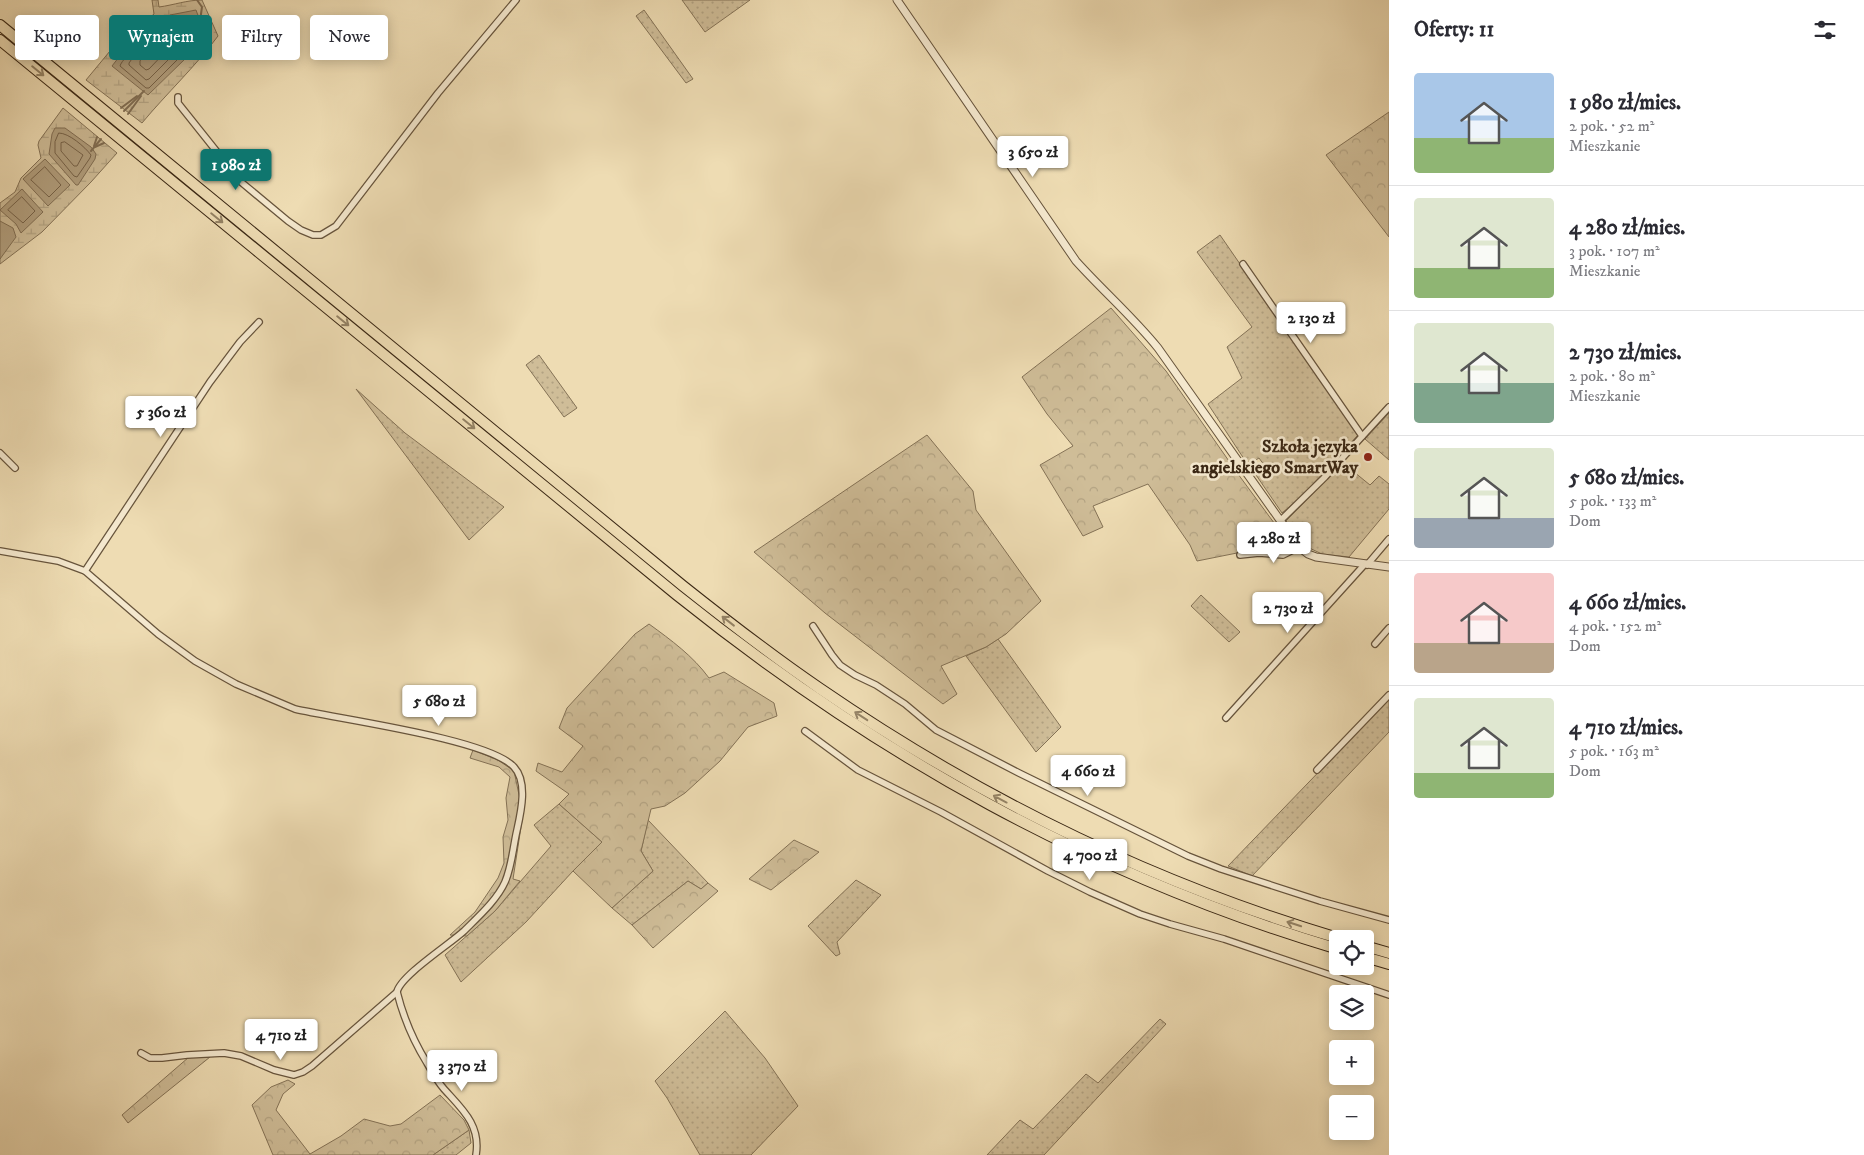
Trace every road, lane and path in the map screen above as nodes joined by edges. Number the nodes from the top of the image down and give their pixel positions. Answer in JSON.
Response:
{"nodes":[{"id":1,"x":516,"y":0,"type":"edge"},
{"id":2,"x":898,"y":0,"type":"edge"},
{"id":3,"x":0,"y":25,"type":"edge"},
{"id":4,"x":0,"y":40,"type":"edge"},
{"id":5,"x":178,"y":97,"type":"dead end"},
{"id":6,"x":1243,"y":264,"type":"dead end"},
{"id":7,"x":259,"y":322,"type":"dead end"},
{"id":8,"x":1389,"y":407,"type":"edge"},
{"id":9,"x":1362,"y":436,"type":"junction"},
{"id":10,"x":0,"y":452,"type":"edge"},
{"id":11,"x":15,"y":468,"type":"dead end"},
{"id":12,"x":1280,"y":520,"type":"junction"},
{"id":13,"x":1389,"y":539,"type":"edge"},
{"id":14,"x":1299,"y":547,"type":"junction"},
{"id":15,"x":0,"y":551,"type":"edge"},
{"id":16,"x":1240,"y":555,"type":"dead end"},
{"id":17,"x":1366,"y":564,"type":"junction"},
{"id":18,"x":1389,"y":567,"type":"edge"},
{"id":19,"x":85,"y":571,"type":"junction"},
{"id":20,"x":813,"y":626,"type":"dead end"},
{"id":21,"x":1389,"y":628,"type":"edge"},
{"id":22,"x":1375,"y":644,"type":"dead end"},
{"id":23,"x":1389,"y":695,"type":"edge"},
{"id":24,"x":1226,"y":718,"type":"dead end"},
{"id":25,"x":805,"y":731,"type":"dead end"},
{"id":26,"x":1317,"y":770,"type":"dead end"},
{"id":27,"x":1389,"y":920,"type":"edge"},
{"id":28,"x":1329,"y":935,"type":"edge"},
{"id":29,"x":1329,"y":946,"type":"edge"},
{"id":30,"x":1374,"y":949,"type":"edge"},
{"id":31,"x":1389,"y":953,"type":"edge"},
{"id":32,"x":1374,"y":960,"type":"edge"},
{"id":33,"x":1389,"y":964,"type":"edge"},
{"id":34,"x":397,"y":992,"type":"junction"},
{"id":35,"x":1389,"y":995,"type":"edge"},
{"id":36,"x":141,"y":1053,"type":"dead end"},
{"id":37,"x":476,"y":1155,"type":"edge"}],
"edges":[{"from":1,"to":5,"type":"street"},
{"from":2,"to":12,"type":"street"},
{"from":28,"to":3,"type":"highway","one_way":true},
{"from":4,"to":29,"type":"highway","one_way":true},
{"from":6,"to":9,"type":"street"},
{"from":7,"to":19,"type":"street"},
{"from":8,"to":9,"type":"street"},
{"from":9,"to":12,"type":"street"},
{"from":10,"to":11,"type":"street"},
{"from":12,"to":14,"type":"street"},
{"from":13,"to":17,"type":"street"},
{"from":14,"to":16,"type":"street"},
{"from":14,"to":17,"type":"street"},
{"from":15,"to":19,"type":"street"},
{"from":17,"to":18,"type":"street"},
{"from":17,"to":24,"type":"street"},
{"from":19,"to":34,"type":"street"},
{"from":20,"to":27,"type":"street"},
{"from":21,"to":22,"type":"street"},
{"from":23,"to":26,"type":"street"},
{"from":25,"to":35,"type":"street"},
{"from":30,"to":31,"type":"highway"},
{"from":32,"to":33,"type":"highway"},
{"from":34,"to":36,"type":"street"},
{"from":34,"to":37,"type":"street"}]}
